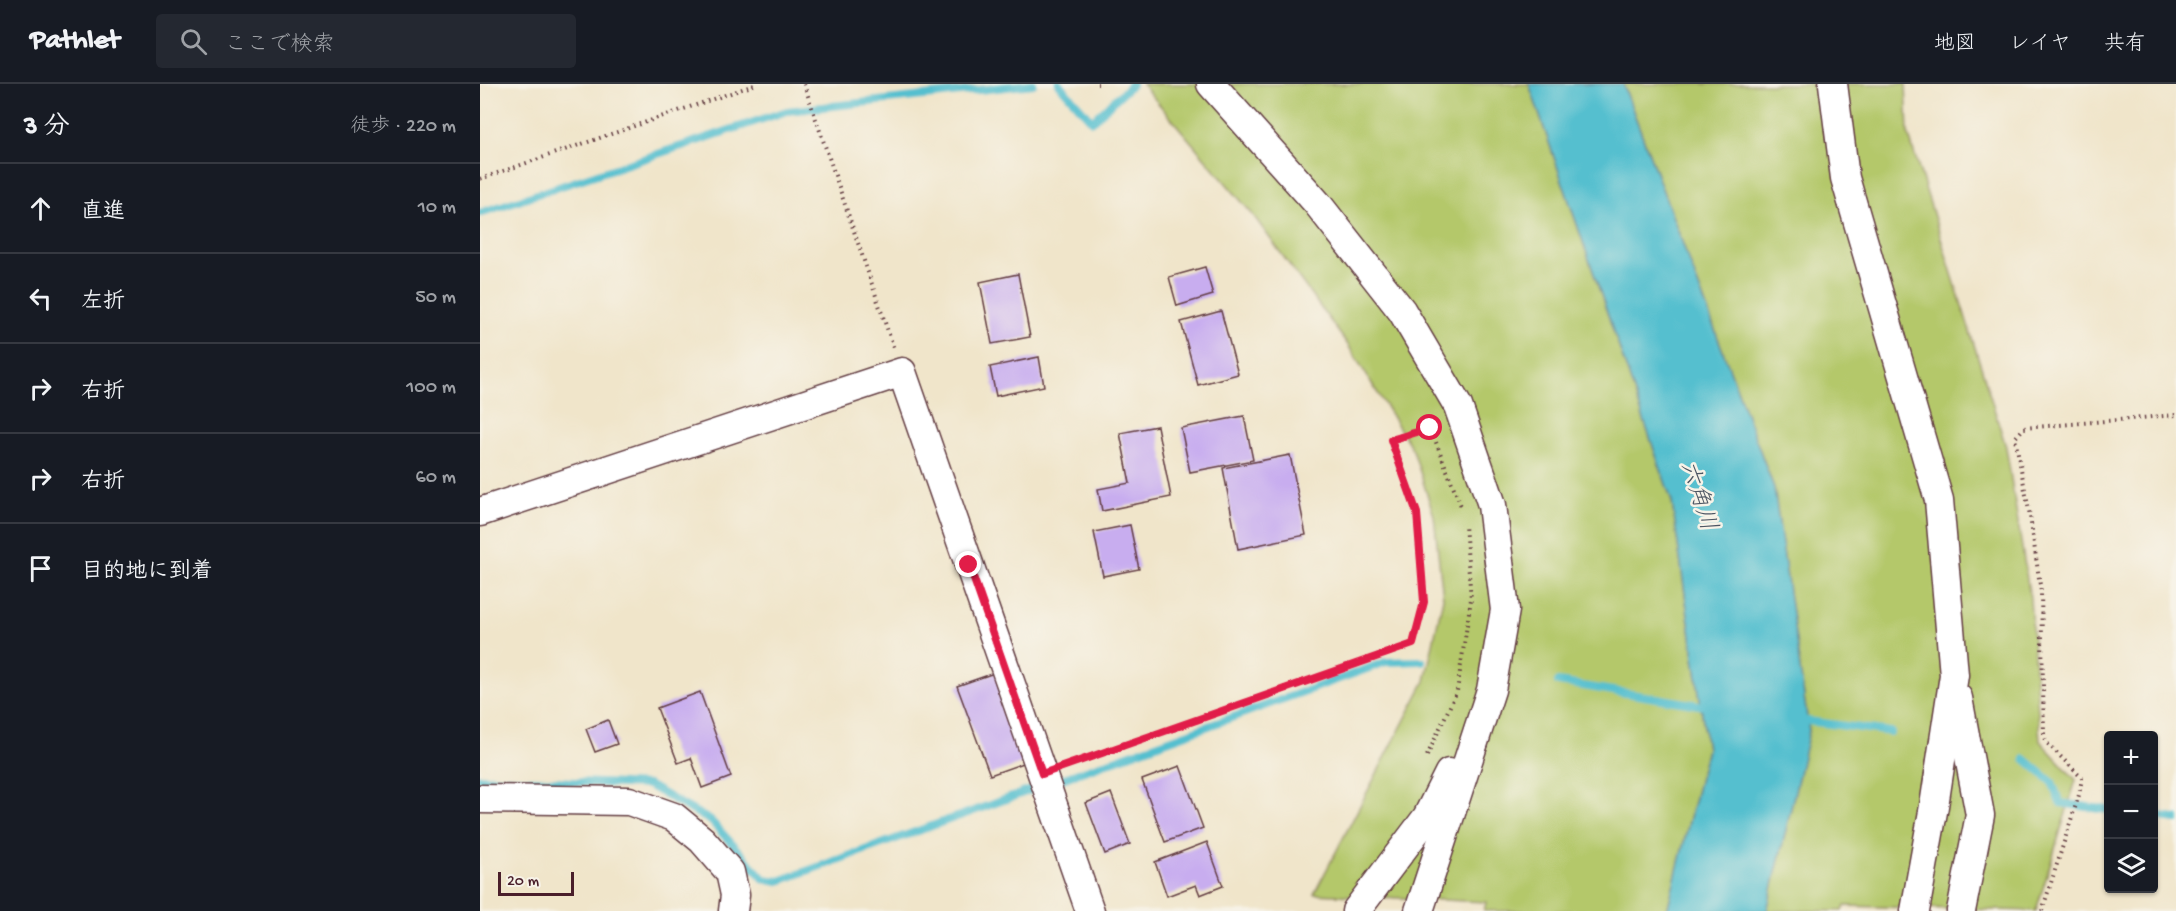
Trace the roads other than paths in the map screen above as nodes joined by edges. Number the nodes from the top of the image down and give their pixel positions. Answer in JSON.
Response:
{"nodes":[{"id":1,"x":1211,"y":84,"type":"edge"},
{"id":2,"x":1833,"y":84,"type":"edge"},
{"id":3,"x":480,"y":512,"type":"edge"},
{"id":4,"x":1954,"y":675,"type":"junction"},
{"id":5,"x":1491,"y":690,"type":"junction"},
{"id":6,"x":480,"y":799,"type":"edge"},
{"id":7,"x":1354,"y":910,"type":"edge"},
{"id":8,"x":733,"y":911,"type":"edge"},
{"id":9,"x":1090,"y":911,"type":"edge"},
{"id":10,"x":1419,"y":911,"type":"edge"},
{"id":11,"x":1915,"y":911,"type":"edge"},
{"id":12,"x":1962,"y":911,"type":"edge"}],
"edges":[{"from":1,"to":5,"type":"street"},
{"from":2,"to":4,"type":"street"},
{"from":3,"to":9,"type":"street"},
{"from":4,"to":11,"type":"street"},
{"from":4,"to":12,"type":"street"},
{"from":5,"to":7,"type":"street"},
{"from":5,"to":10,"type":"street"},
{"from":6,"to":8,"type":"street"}]}
